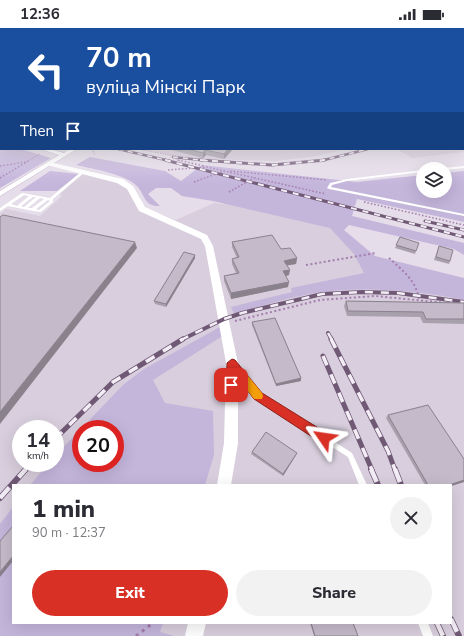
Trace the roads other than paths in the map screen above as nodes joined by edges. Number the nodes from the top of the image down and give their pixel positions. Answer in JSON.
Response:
{"nodes":[{"id":1,"x":45,"y":150,"type":"edge"},
{"id":2,"x":72,"y":150,"type":"edge"},
{"id":3,"x":65,"y":155,"type":"junction"},
{"id":4,"x":49,"y":164,"type":"junction"},
{"id":5,"x":464,"y":167,"type":"edge"},
{"id":6,"x":452,"y":168,"type":"edge"},
{"id":7,"x":83,"y":172,"type":"junction"},
{"id":8,"x":416,"y":172,"type":"edge"},
{"id":9,"x":0,"y":194,"type":"edge"},
{"id":10,"x":32,"y":196,"type":"junction"},
{"id":11,"x":39,"y":197,"type":"junction"},
{"id":12,"x":49,"y":199,"type":"junction"},
{"id":13,"x":8,"y":205,"type":"junction"},
{"id":14,"x":18,"y":207,"type":"junction"},
{"id":15,"x":25,"y":208,"type":"junction"},
{"id":16,"x":0,"y":210,"type":"edge"},
{"id":17,"x":464,"y":215,"type":"edge"},
{"id":18,"x":232,"y":363,"type":"junction"},
{"id":19,"x":224,"y":484,"type":"edge"},
{"id":20,"x":363,"y":484,"type":"edge"},
{"id":21,"x":197,"y":624,"type":"edge"},
{"id":22,"x":423,"y":624,"type":"edge"},
{"id":23,"x":194,"y":636,"type":"edge"},
{"id":24,"x":428,"y":636,"type":"edge"}],
"edges":[{"from":1,"to":3,"type":"street"},
{"from":2,"to":3,"type":"street"},
{"from":3,"to":4,"type":"street"},
{"from":4,"to":7,"type":"street"},
{"from":4,"to":9,"type":"street"},
{"from":5,"to":6,"type":"lane"},
{"from":7,"to":12,"type":"lane"},
{"from":7,"to":18,"type":"street"},
{"from":8,"to":17,"type":"lane"},
{"from":10,"to":11,"type":"lane"},
{"from":10,"to":13,"type":"lane"},
{"from":10,"to":14,"type":"lane"},
{"from":11,"to":12,"type":"lane"},
{"from":11,"to":15,"type":"lane"},
{"from":12,"to":15,"type":"lane"},
{"from":13,"to":14,"type":"lane"},
{"from":13,"to":16,"type":"lane"},
{"from":14,"to":15,"type":"lane"},
{"from":18,"to":19,"type":"street"},
{"from":18,"to":20,"type":"lane"},
{"from":21,"to":23,"type":"street"},
{"from":22,"to":24,"type":"lane"}]}
